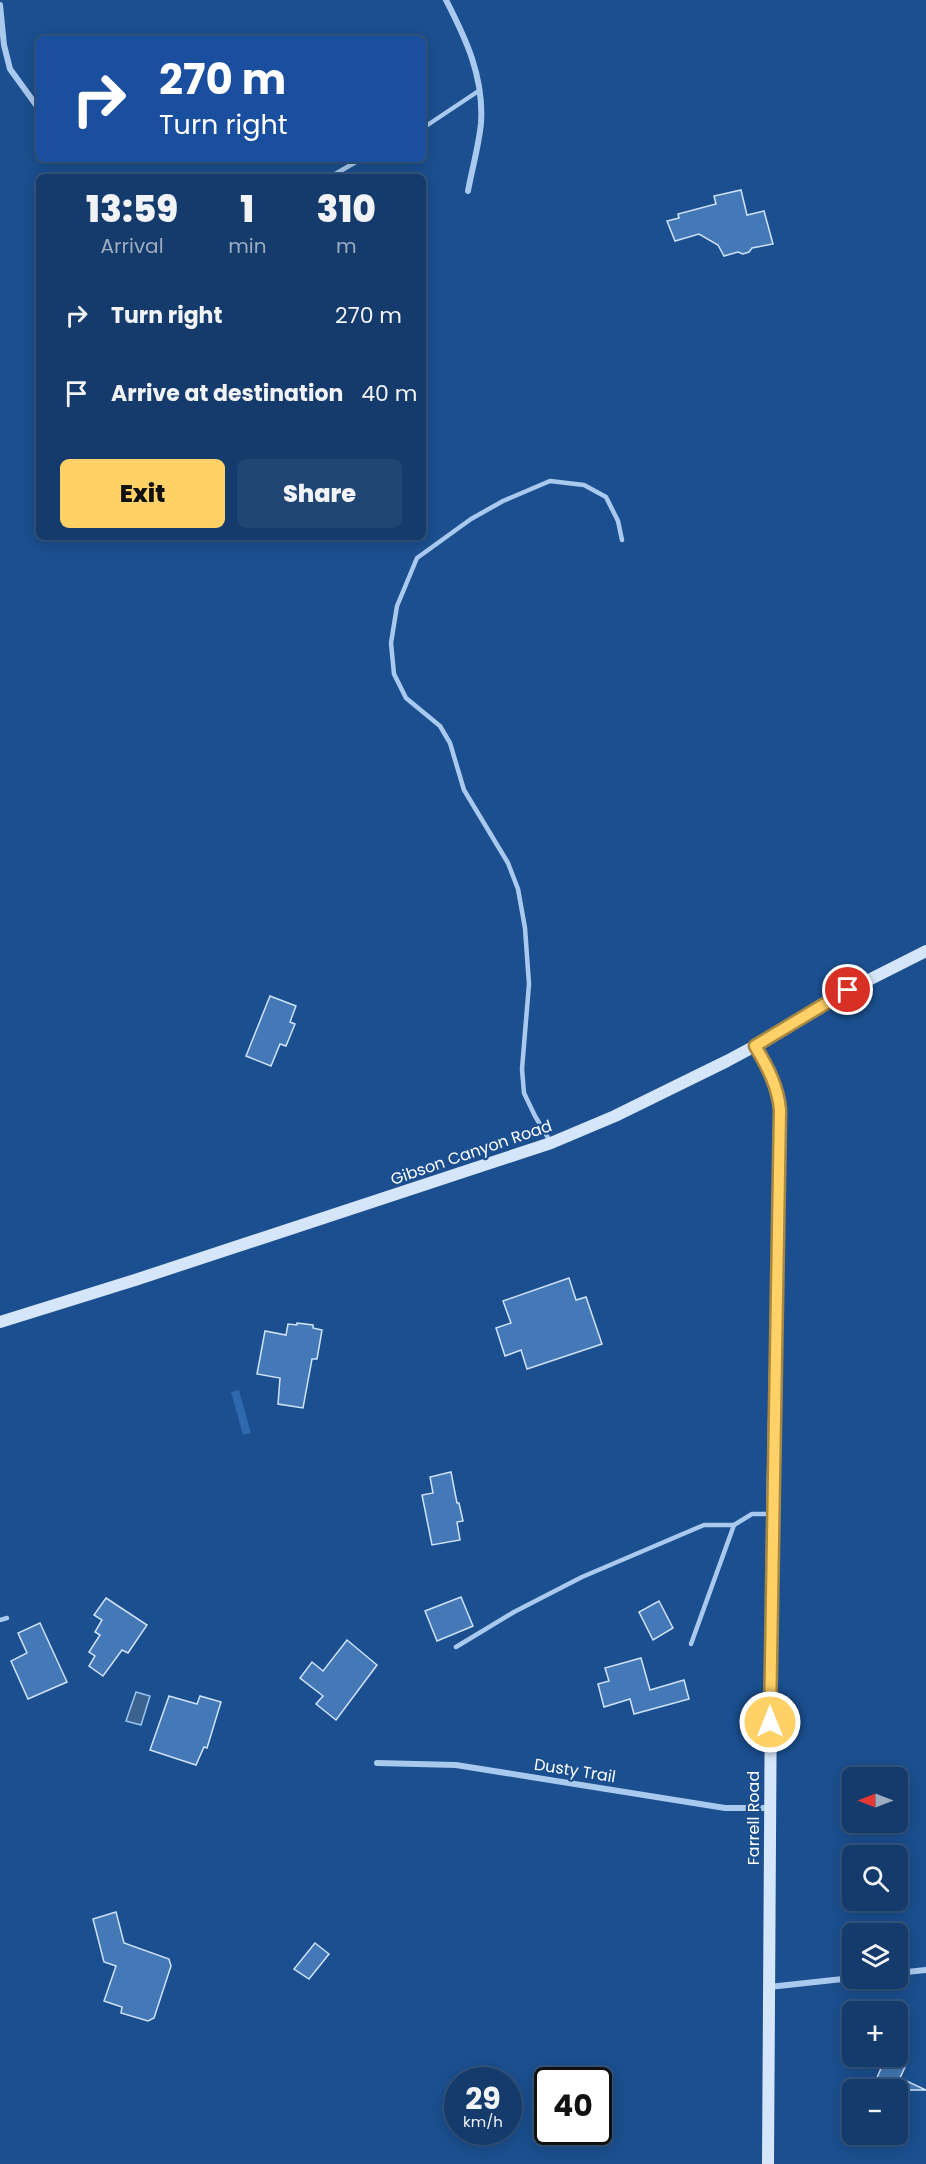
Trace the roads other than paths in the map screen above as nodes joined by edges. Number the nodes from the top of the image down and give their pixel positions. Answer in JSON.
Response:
{"nodes":[{"id":1,"x":446,"y":0,"type":"edge"},
{"id":2,"x":0,"y":5,"type":"edge"},
{"id":3,"x":480,"y":90,"type":"junction"},
{"id":4,"x":36,"y":105,"type":"edge"},
{"id":5,"x":426,"y":126,"type":"edge"},
{"id":6,"x":356,"y":162,"type":"edge"},
{"id":7,"x":335,"y":174,"type":"edge"},
{"id":8,"x":468,"y":191,"type":"dead end"},
{"id":9,"x":622,"y":540,"type":"dead end"},
{"id":10,"x":926,"y":951,"type":"edge"},
{"id":11,"x":755,"y":1046,"type":"junction"},
{"id":12,"x":551,"y":1143,"type":"junction"},
{"id":13,"x":0,"y":1322,"type":"edge"},
{"id":14,"x":772,"y":1514,"type":"junction"},
{"id":15,"x":734,"y":1525,"type":"junction"},
{"id":16,"x":7,"y":1618,"type":"dead end"},
{"id":17,"x":0,"y":1620,"type":"edge"},
{"id":18,"x":691,"y":1644,"type":"dead end"},
{"id":19,"x":456,"y":1647,"type":"dead end"},
{"id":20,"x":376,"y":1763,"type":"dead end"},
{"id":21,"x":770,"y":1808,"type":"junction"},
{"id":22,"x":926,"y":1970,"type":"edge"},
{"id":23,"x":908,"y":1972,"type":"edge"},
{"id":24,"x":842,"y":1979,"type":"edge"},
{"id":25,"x":769,"y":1987,"type":"junction"},
{"id":26,"x":768,"y":2164,"type":"edge"}],
"edges":[{"from":1,"to":3,"type":"street"},
{"from":2,"to":4,"type":"street"},
{"from":3,"to":5,"type":"lane"},
{"from":3,"to":8,"type":"street"},
{"from":6,"to":7,"type":"lane"},
{"from":9,"to":12,"type":"lane"},
{"from":10,"to":11,"type":"street","name":"Gibson Canyon Road"},
{"from":11,"to":12,"type":"street","name":"Gibson Canyon Road"},
{"from":11,"to":14,"type":"street","name":"Farrell Road"},
{"from":12,"to":13,"type":"street","name":"Gibson Canyon Road"},
{"from":14,"to":15,"type":"lane"},
{"from":14,"to":21,"type":"street","name":"Farrell Road"},
{"from":15,"to":18,"type":"lane"},
{"from":15,"to":19,"type":"lane"},
{"from":16,"to":17,"type":"lane"},
{"from":20,"to":21,"type":"street","name":"Dusty Trail"},
{"from":21,"to":25,"type":"street","name":"Farrell Road"},
{"from":22,"to":23,"type":"street"},
{"from":24,"to":25,"type":"street"},
{"from":25,"to":26,"type":"street","name":"Farrell Road"}]}
